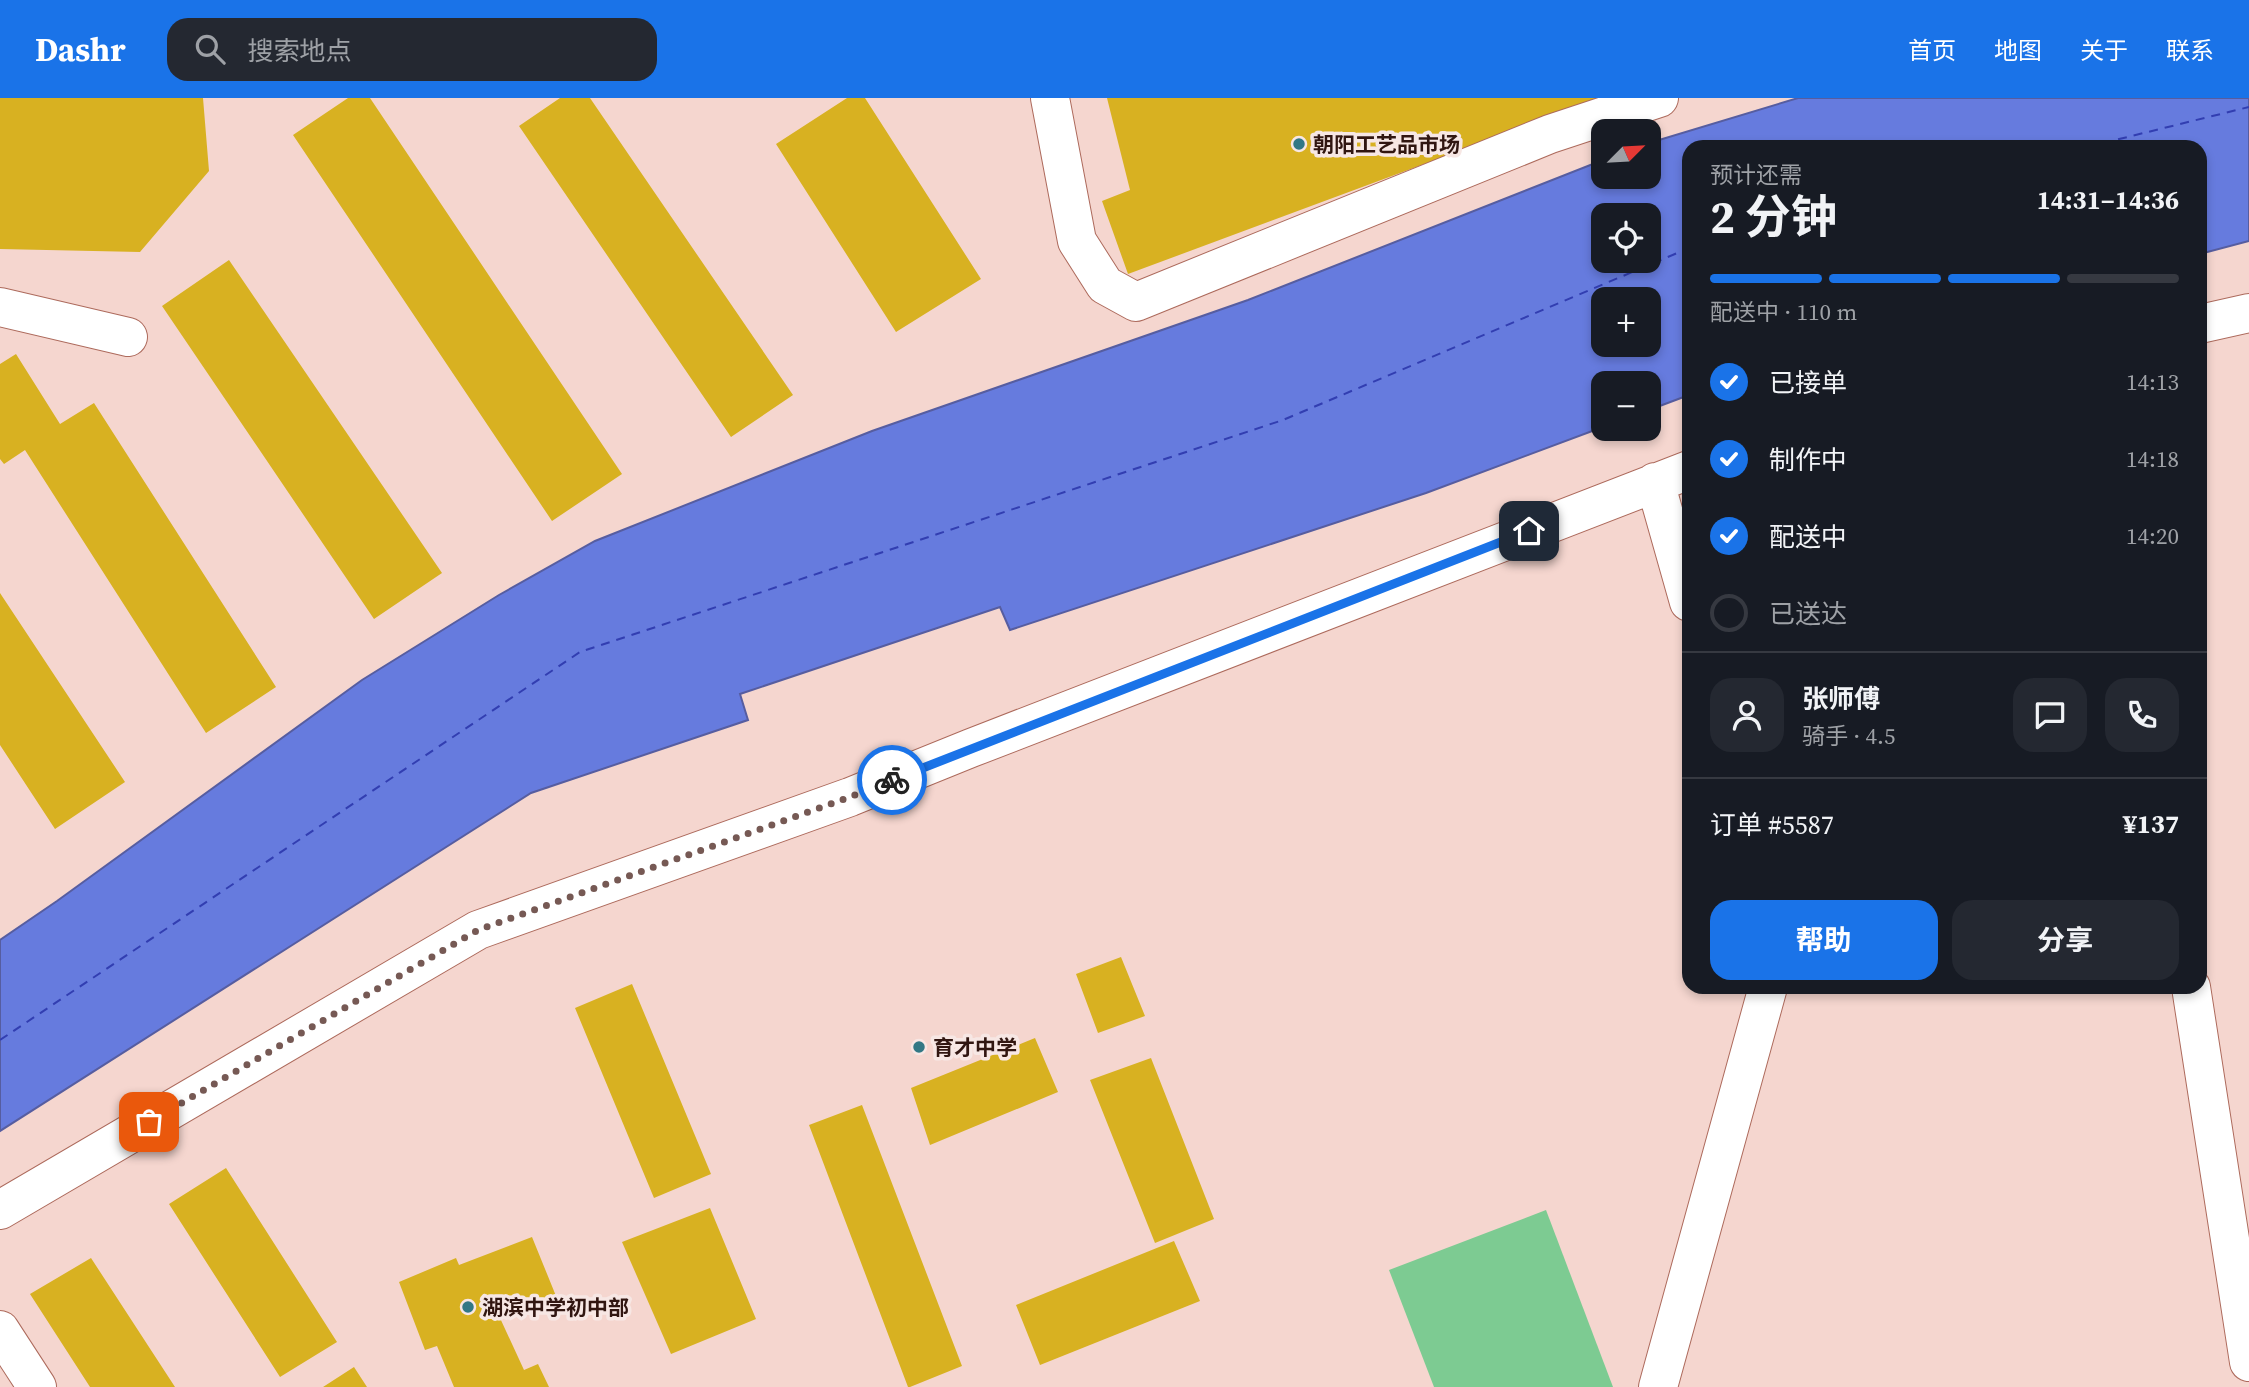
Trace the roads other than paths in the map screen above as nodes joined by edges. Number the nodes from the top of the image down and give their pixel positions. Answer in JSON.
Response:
{"nodes":[{"id":1,"x":1049,"y":98,"type":"edge"},
{"id":2,"x":1659,"y":98,"type":"edge"},
{"id":3,"x":0,"y":307,"type":"edge"},
{"id":4,"x":2249,"y":313,"type":"edge"},
{"id":5,"x":2207,"y":322,"type":"edge"},
{"id":6,"x":128,"y":337,"type":"dead end"},
{"id":7,"x":1672,"y":476,"type":"edge"},
{"id":8,"x":1682,"y":550,"type":"edge"},
{"id":9,"x":1766,"y":994,"type":"edge"},
{"id":10,"x":2192,"y":994,"type":"edge"},
{"id":11,"x":0,"y":1210,"type":"edge"},
{"id":12,"x":0,"y":1330,"type":"edge"},
{"id":13,"x":2249,"y":1362,"type":"edge"},
{"id":14,"x":37,"y":1387,"type":"edge"},
{"id":15,"x":1658,"y":1387,"type":"edge"}],
"edges":[{"from":1,"to":2,"type":"street"},
{"from":3,"to":6,"type":"street"},
{"from":4,"to":5,"type":"street"},
{"from":7,"to":8,"type":"street"},
{"from":7,"to":11,"type":"street"},
{"from":9,"to":15,"type":"street"},
{"from":10,"to":13,"type":"street"},
{"from":12,"to":14,"type":"street"}]}
